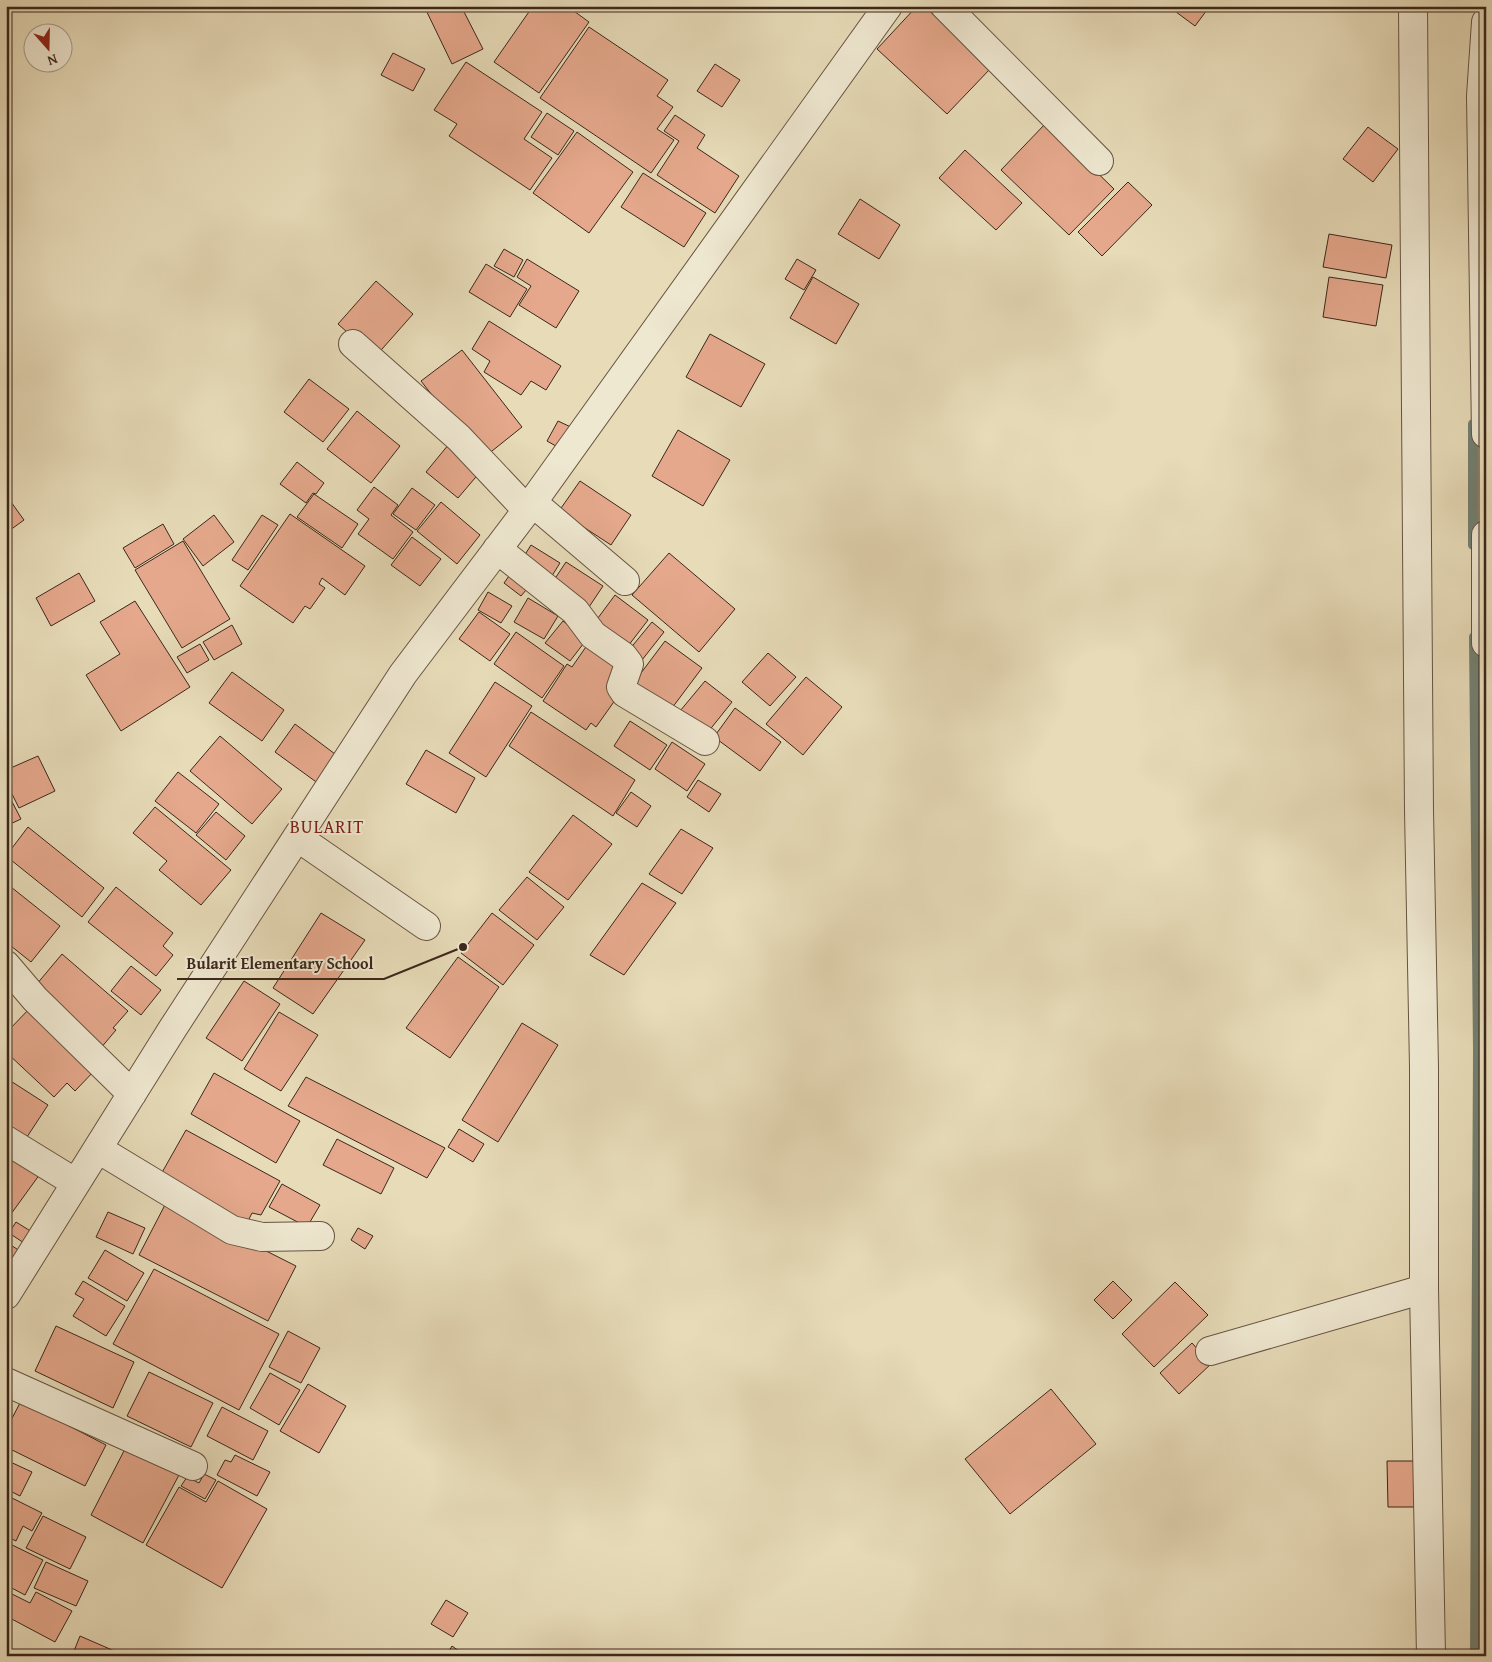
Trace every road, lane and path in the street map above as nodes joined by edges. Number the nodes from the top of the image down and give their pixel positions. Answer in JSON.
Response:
{"nodes":[{"id":1,"x":888,"y":6,"type":"edge"},
{"id":2,"x":945,"y":6,"type":"edge"},
{"id":3,"x":1413,"y":6,"type":"edge"},
{"id":4,"x":1486,"y":22,"type":"edge"},
{"id":5,"x":1099,"y":161,"type":"dead end"},
{"id":6,"x":352,"y":344,"type":"dead end"},
{"id":7,"x":1485,"y":361,"type":"edge"},
{"id":8,"x":1486,"y":434,"type":"edge"},
{"id":9,"x":529,"y":506,"type":"junction"},
{"id":10,"x":1486,"y":535,"type":"edge"},
{"id":11,"x":497,"y":549,"type":"junction"},
{"id":12,"x":625,"y":581,"type":"dead end"},
{"id":13,"x":1486,"y":643,"type":"edge"},
{"id":14,"x":705,"y":741,"type":"dead end"},
{"id":15,"x":297,"y":837,"type":"junction"},
{"id":16,"x":426,"y":926,"type":"dead end"},
{"id":17,"x":6,"y":965,"type":"edge"},
{"id":18,"x":132,"y":1094,"type":"junction"},
{"id":19,"x":6,"y":1140,"type":"edge"},
{"id":20,"x":98,"y":1149,"type":"junction"},
{"id":21,"x":76,"y":1183,"type":"junction"},
{"id":22,"x":320,"y":1236,"type":"dead end"},
{"id":23,"x":1424,"y":1289,"type":"junction"},
{"id":24,"x":6,"y":1295,"type":"edge"},
{"id":25,"x":1210,"y":1351,"type":"dead end"},
{"id":26,"x":6,"y":1382,"type":"edge"},
{"id":27,"x":193,"y":1466,"type":"dead end"},
{"id":28,"x":1431,"y":1656,"type":"edge"}],
"edges":[{"from":1,"to":9,"type":"street"},
{"from":2,"to":5,"type":"street"},
{"from":3,"to":23,"type":"street"},
{"from":4,"to":7,"type":"street"},
{"from":6,"to":9,"type":"street"},
{"from":7,"to":8,"type":"street"},
{"from":9,"to":11,"type":"street"},
{"from":9,"to":12,"type":"street"},
{"from":10,"to":13,"type":"street"},
{"from":11,"to":14,"type":"street"},
{"from":11,"to":15,"type":"street"},
{"from":15,"to":16,"type":"street"},
{"from":15,"to":18,"type":"street"},
{"from":17,"to":18,"type":"street"},
{"from":18,"to":20,"type":"street"},
{"from":19,"to":21,"type":"street"},
{"from":20,"to":21,"type":"street"},
{"from":20,"to":22,"type":"street"},
{"from":21,"to":24,"type":"street"},
{"from":23,"to":25,"type":"street"},
{"from":23,"to":28,"type":"street"},
{"from":26,"to":27,"type":"street"}]}
